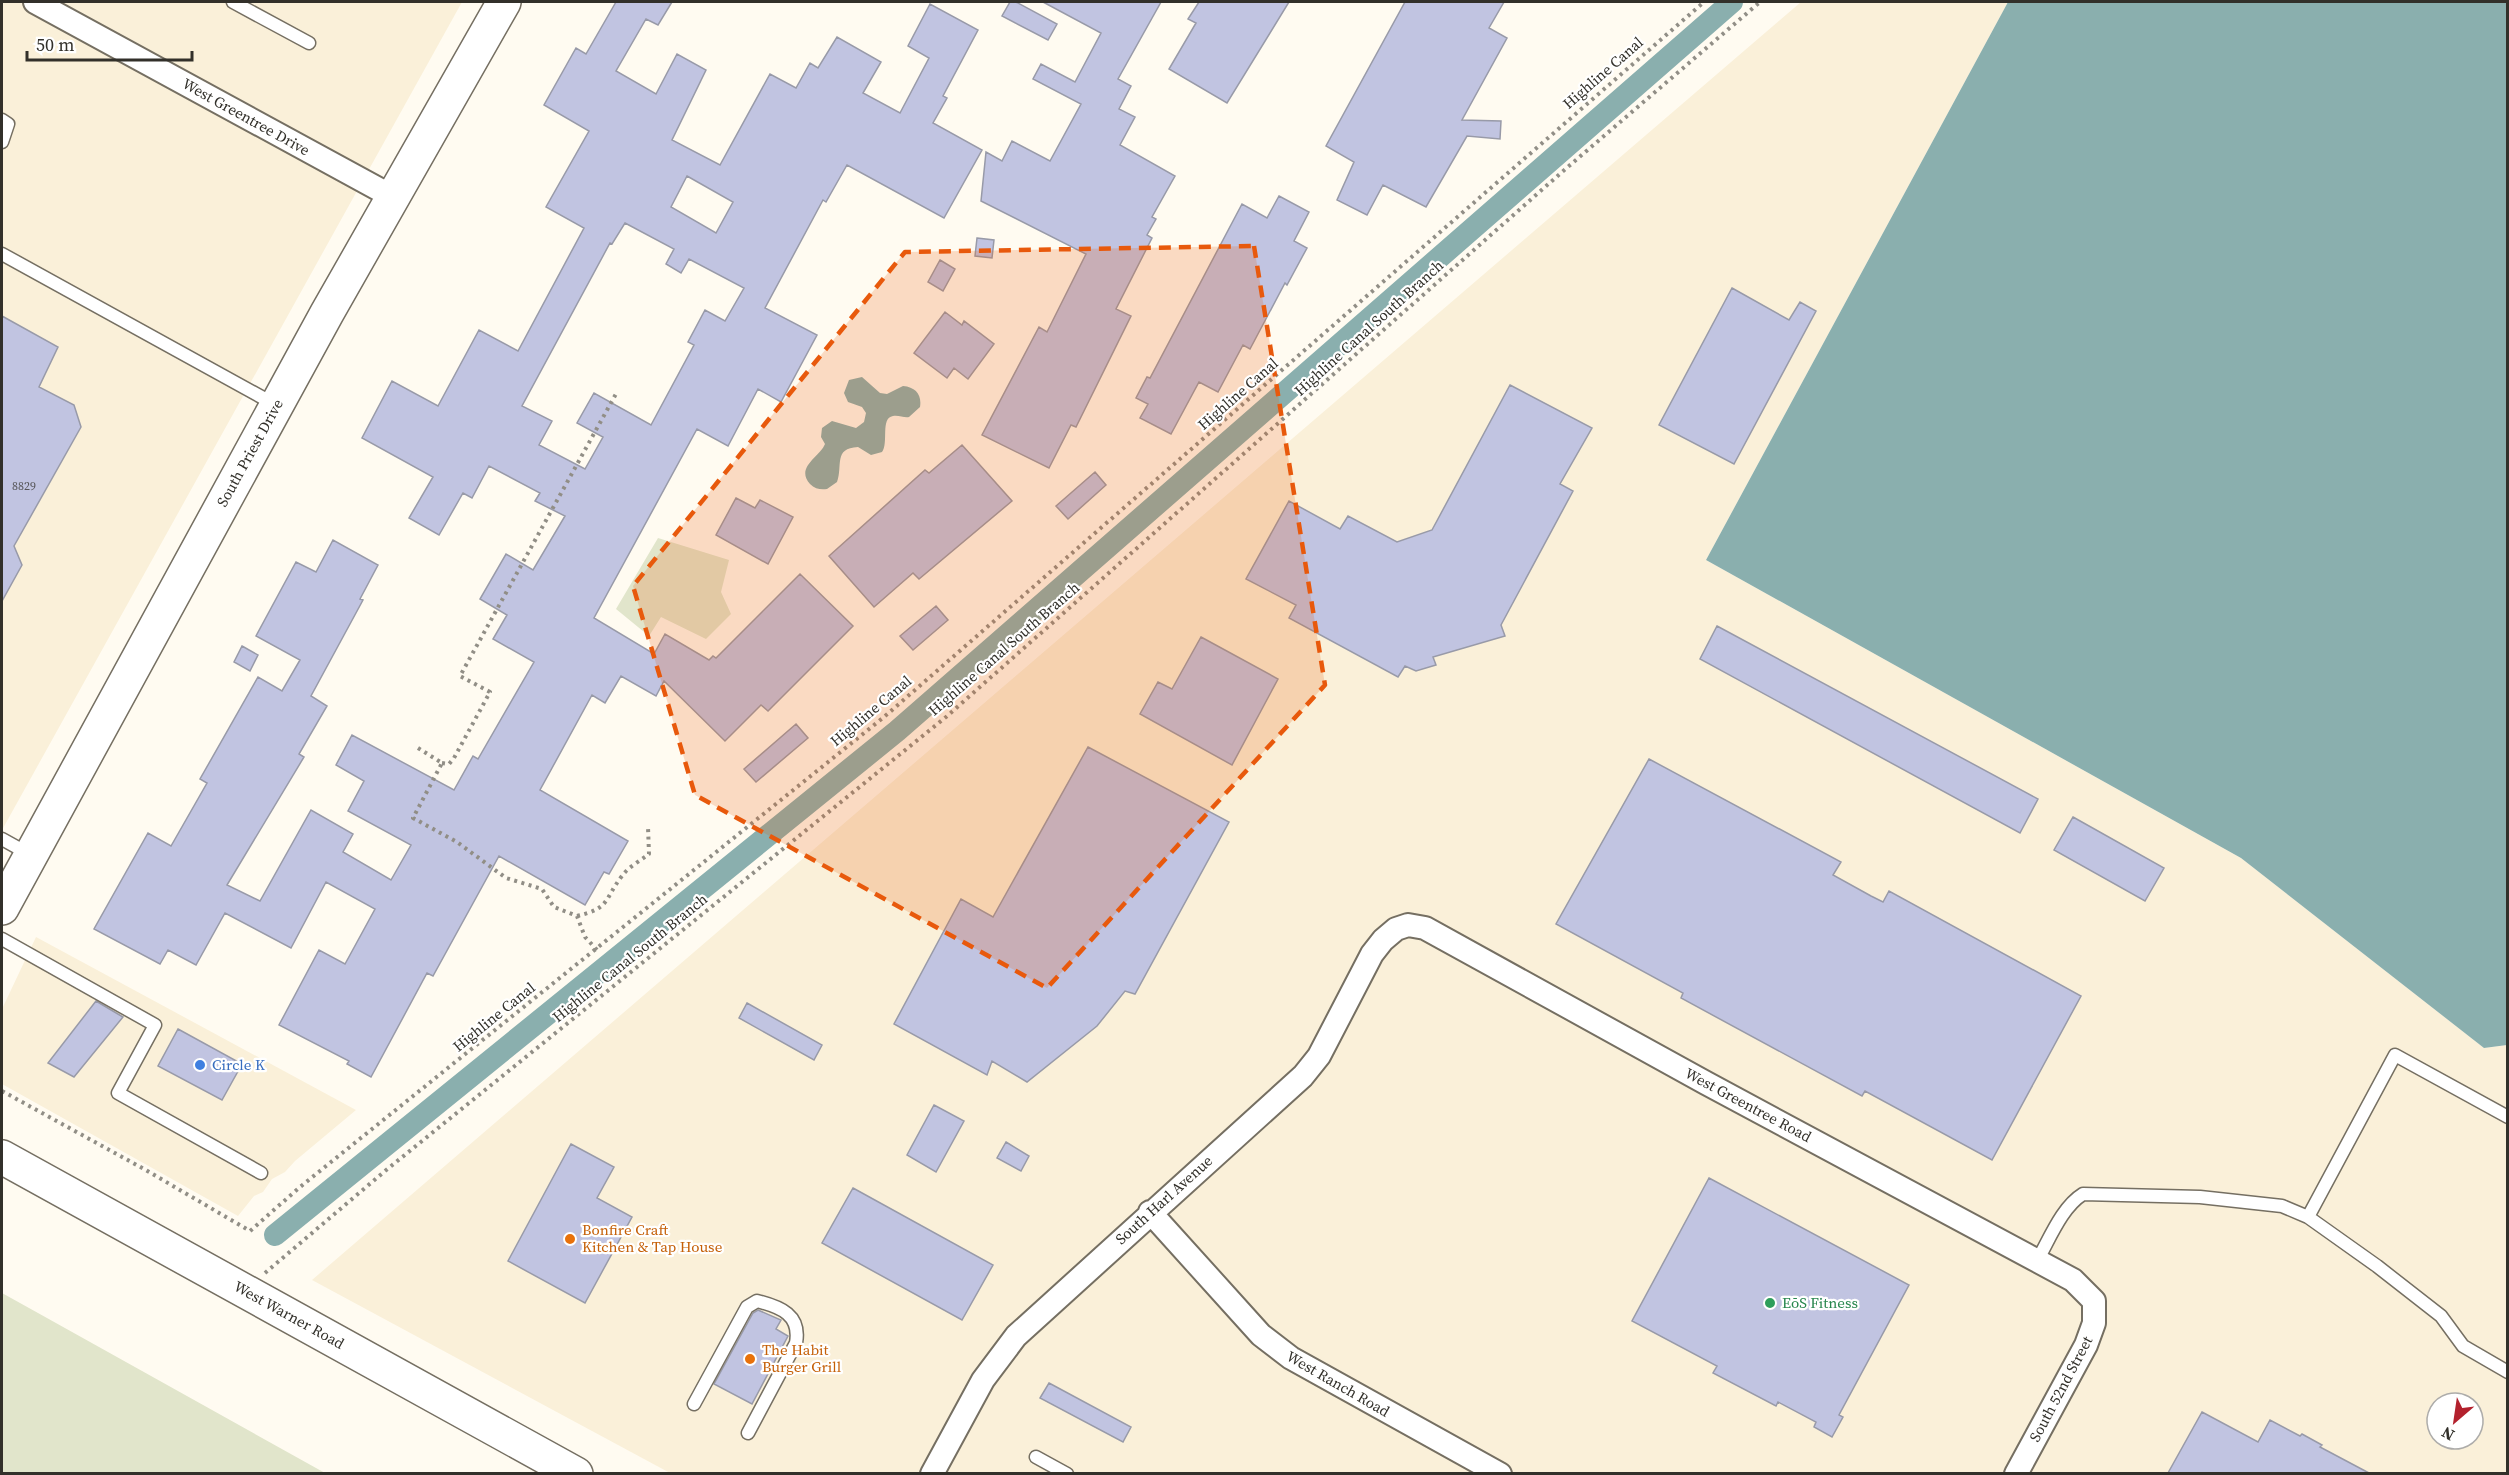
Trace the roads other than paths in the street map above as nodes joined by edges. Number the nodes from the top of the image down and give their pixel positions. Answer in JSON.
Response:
{"nodes":[{"id":1,"x":35,"y":2,"type":"edge"},
{"id":2,"x":233,"y":2,"type":"edge"},
{"id":3,"x":504,"y":2,"type":"edge"},
{"id":4,"x":309,"y":43,"type":"dead end"},
{"id":5,"x":2,"y":120,"type":"edge"},
{"id":6,"x":2,"y":142,"type":"edge"},
{"id":7,"x":393,"y":197,"type":"junction"},
{"id":8,"x":2,"y":254,"type":"edge"},
{"id":9,"x":276,"y":405,"type":"junction"},
{"id":10,"x":2,"y":839,"type":"edge"},
{"id":11,"x":30,"y":855,"type":"junction"},
{"id":12,"x":2,"y":908,"type":"edge"},
{"id":13,"x":1396,"y":928,"type":"joint"},
{"id":14,"x":2,"y":939,"type":"edge"},
{"id":15,"x":2508,"y":1117,"type":"edge"},
{"id":16,"x":2,"y":1157,"type":"edge"},
{"id":17,"x":261,"y":1173,"type":"dead end"},
{"id":18,"x":1150,"y":1212,"type":"junction"},
{"id":19,"x":2308,"y":1217,"type":"junction"},
{"id":20,"x":2038,"y":1259,"type":"junction"},
{"id":21,"x":2094,"y":1300,"type":"joint"},
{"id":22,"x":2508,"y":1372,"type":"edge"},
{"id":23,"x":694,"y":1404,"type":"dead end"},
{"id":24,"x":747,"y":1433,"type":"dead end"},
{"id":25,"x":1036,"y":1457,"type":"dead end"},
{"id":26,"x":576,"y":1473,"type":"edge"},
{"id":27,"x":932,"y":1473,"type":"edge"},
{"id":28,"x":1067,"y":1473,"type":"edge"},
{"id":29,"x":1497,"y":1473,"type":"edge"},
{"id":30,"x":2016,"y":1473,"type":"edge"}],
"edges":[{"from":1,"to":7,"type":"street","name":"West Greentree Drive"},
{"from":2,"to":4,"type":"lane"},
{"from":3,"to":7,"type":"main road","name":"South Priest Drive"},
{"from":5,"to":6,"type":"lane"},
{"from":7,"to":9,"type":"main road","name":"South Priest Drive"},
{"from":8,"to":9,"type":"lane"},
{"from":9,"to":11,"type":"main road","name":"South Priest Drive"},
{"from":10,"to":11,"type":"lane"},
{"from":11,"to":12,"type":"main road","name":"South Priest Drive"},
{"from":13,"to":18,"type":"street","name":"South Harl Avenue"},
{"from":13,"to":20,"type":"street","name":"West Greentree Road"},
{"from":14,"to":17,"type":"lane"},
{"from":15,"to":19,"type":"lane"},
{"from":16,"to":26,"type":"main road","name":"West Warner Road"},
{"from":18,"to":27,"type":"street","name":"South Harl Avenue"},
{"from":18,"to":29,"type":"street","name":"West Ranch Road"},
{"from":19,"to":20,"type":"lane"},
{"from":19,"to":22,"type":"lane"},
{"from":20,"to":21,"type":"street","name":"West Greentree Road"},
{"from":21,"to":30,"type":"street","name":"South 52nd Street"},
{"from":23,"to":24,"type":"lane"},
{"from":25,"to":28,"type":"lane"}]}
